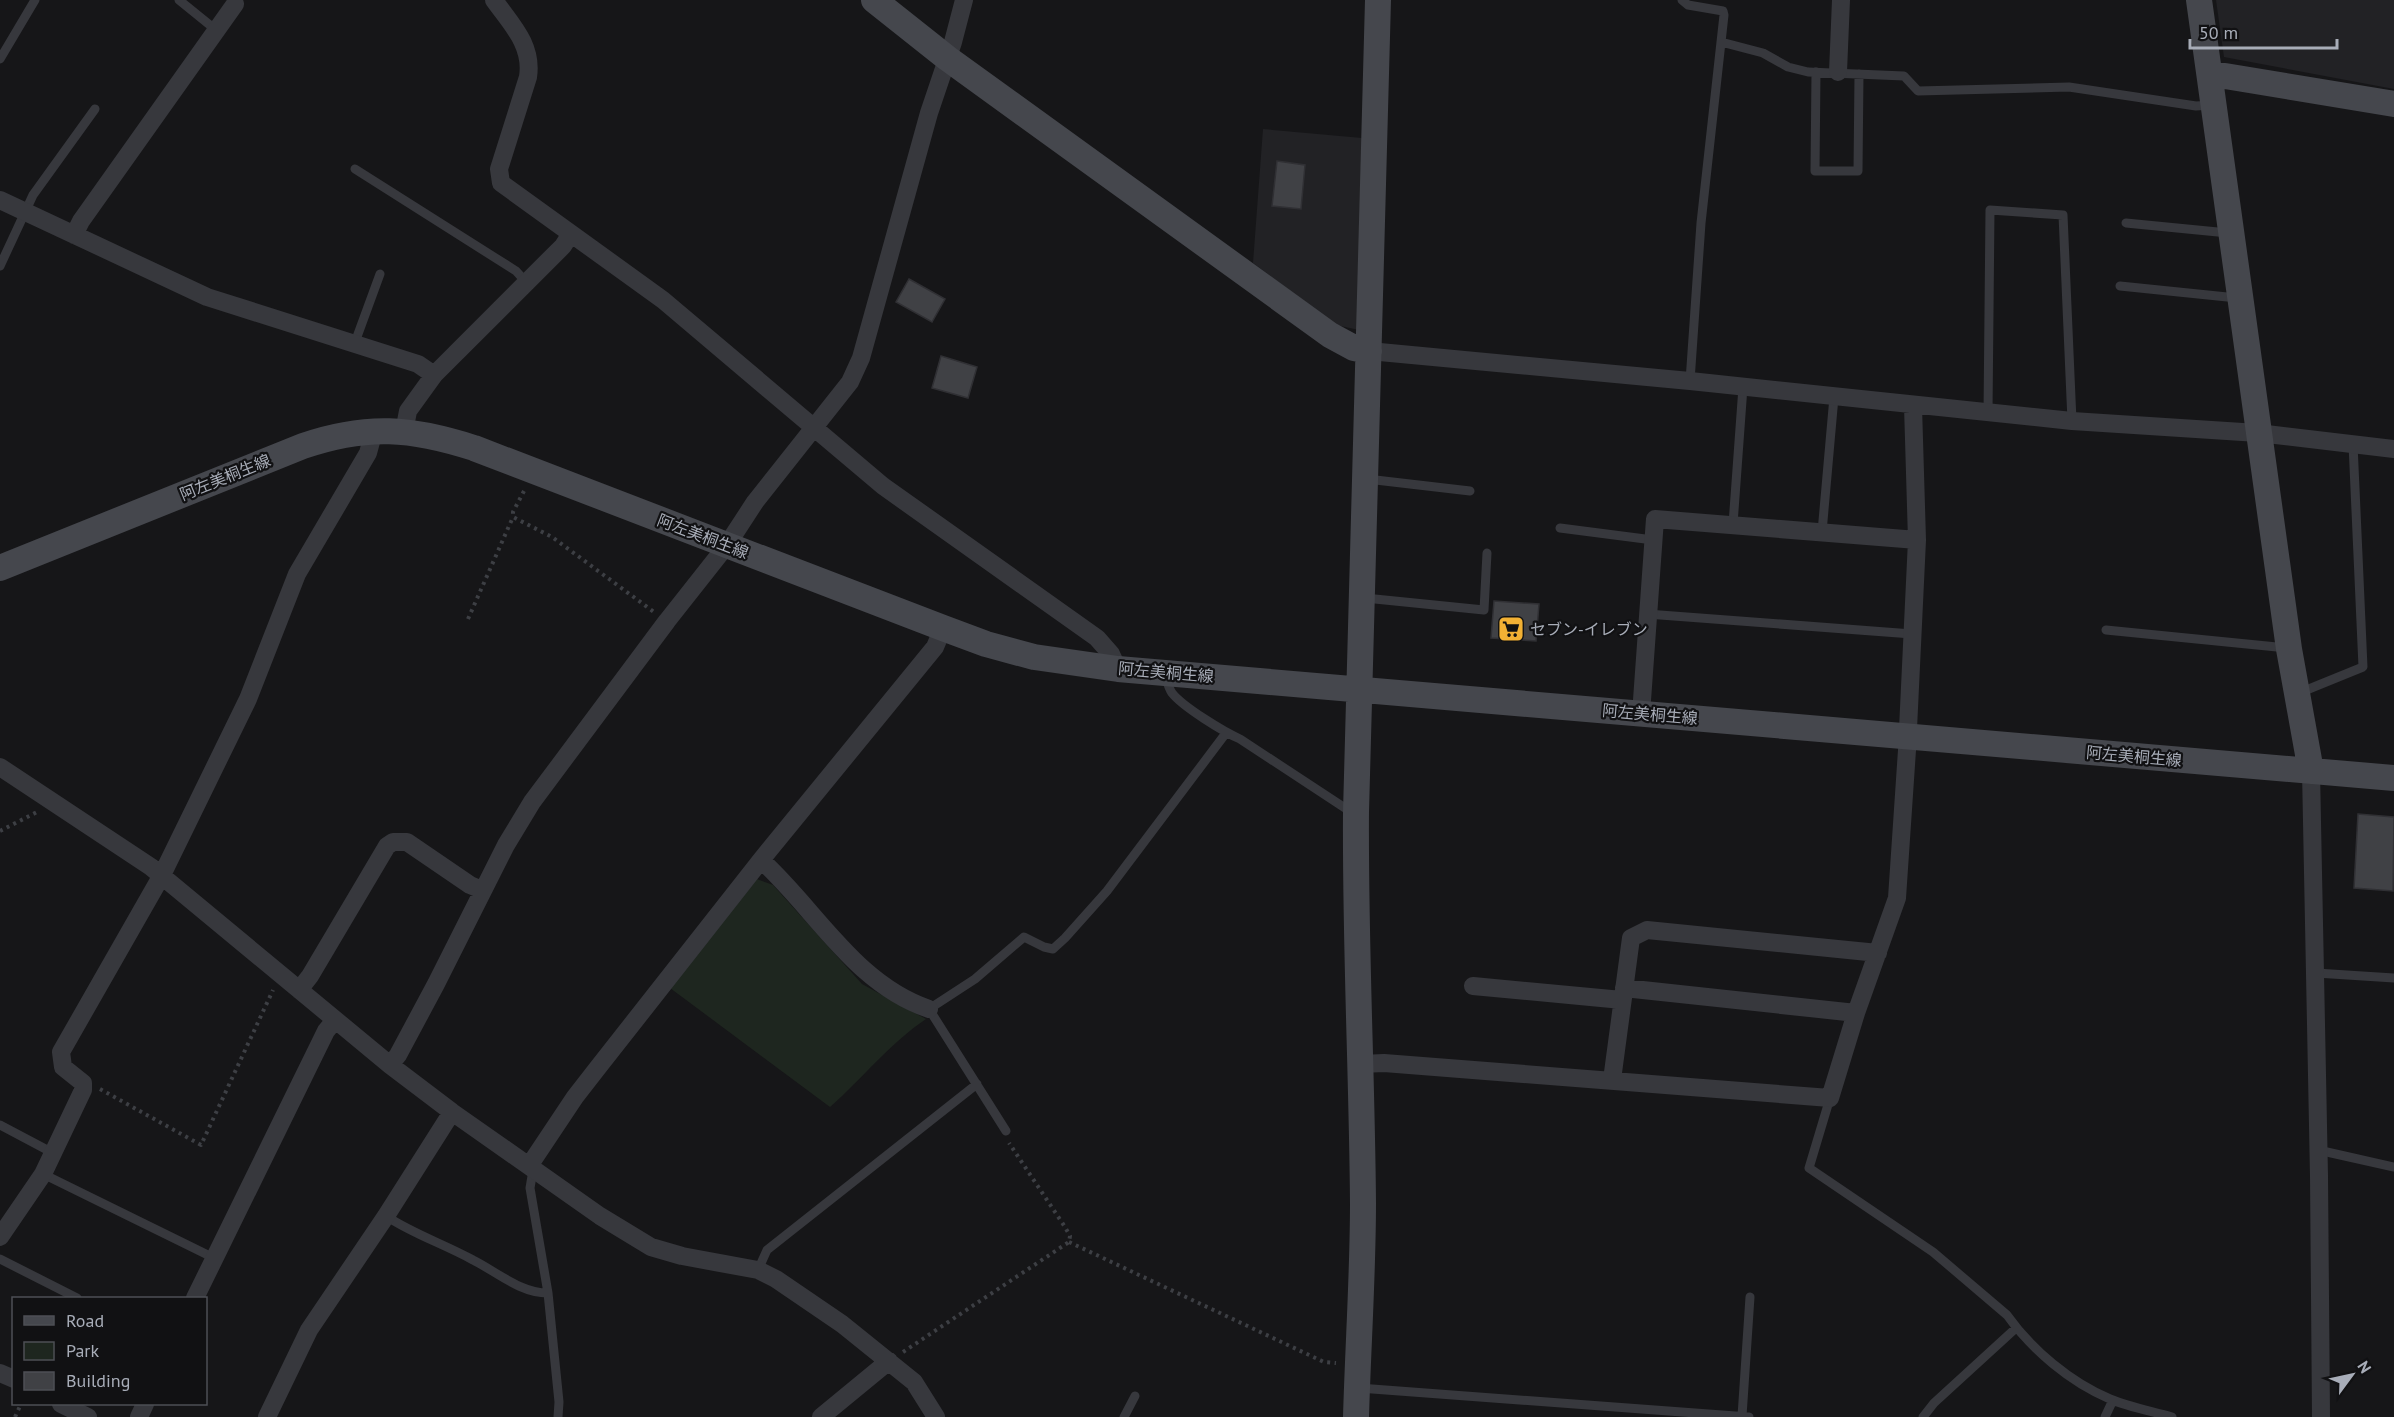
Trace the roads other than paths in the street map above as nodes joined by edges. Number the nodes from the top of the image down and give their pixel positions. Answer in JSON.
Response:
{"nodes":[{"id":1,"x":35,"y":0,"type":"edge"},
{"id":2,"x":179,"y":0,"type":"edge"},
{"id":3,"x":494,"y":0,"type":"edge"},
{"id":4,"x":874,"y":0,"type":"edge"},
{"id":5,"x":964,"y":0,"type":"edge"},
{"id":6,"x":1378,"y":0,"type":"edge"},
{"id":7,"x":1682,"y":0,"type":"edge"},
{"id":8,"x":1841,"y":0,"type":"edge"},
{"id":9,"x":2199,"y":0,"type":"edge"},
{"id":10,"x":234,"y":4,"type":"dead end"},
{"id":11,"x":216,"y":30,"type":"junction"},
{"id":12,"x":1721,"y":42,"type":"junction"},
{"id":13,"x":947,"y":58,"type":"junction"},
{"id":14,"x":0,"y":60,"type":"edge"},
{"id":15,"x":1816,"y":72,"type":"junction"},
{"id":16,"x":1838,"y":72,"type":"junction"},
{"id":17,"x":1859,"y":74,"type":"junction"},
{"id":18,"x":2210,"y":76,"type":"junction"},
{"id":19,"x":2394,"y":104,"type":"edge"},
{"id":20,"x":2213,"y":105,"type":"junction"},
{"id":21,"x":95,"y":109,"type":"dead end"},
{"id":22,"x":355,"y":169,"type":"dead end"},
{"id":23,"x":0,"y":200,"type":"edge"},
{"id":24,"x":24,"y":212,"type":"junction"},
{"id":25,"x":2126,"y":223,"type":"dead end"},
{"id":26,"x":2231,"y":234,"type":"junction"},
{"id":27,"x":74,"y":235,"type":"junction"},
{"id":28,"x":570,"y":235,"type":"junction"},
{"id":29,"x":0,"y":266,"type":"edge"},
{"id":30,"x":380,"y":274,"type":"dead end"},
{"id":31,"x":526,"y":282,"type":"junction"},
{"id":32,"x":2120,"y":286,"type":"dead end"},
{"id":33,"x":2240,"y":298,"type":"junction"},
{"id":34,"x":354,"y":345,"type":"junction"},
{"id":35,"x":1369,"y":351,"type":"junction"},
{"id":36,"x":434,"y":375,"type":"junction"},
{"id":37,"x":1690,"y":381,"type":"junction"},
{"id":38,"x":1743,"y":387,"type":"junction"},
{"id":39,"x":1834,"y":397,"type":"junction"},
{"id":40,"x":1913,"y":406,"type":"junction"},
{"id":41,"x":1988,"y":413,"type":"junction"},
{"id":42,"x":2072,"y":421,"type":"junction"},
{"id":43,"x":814,"y":427,"type":"junction"},
{"id":44,"x":374,"y":431,"type":"junction"},
{"id":45,"x":404,"y":432,"type":"junction"},
{"id":46,"x":2258,"y":433,"type":"junction"},
{"id":47,"x":2353,"y":444,"type":"junction"},
{"id":48,"x":2394,"y":449,"type":"edge"},
{"id":49,"x":1364,"y":478,"type":"junction"},
{"id":50,"x":1470,"y":491,"type":"dead end"},
{"id":51,"x":1733,"y":524,"type":"junction"},
{"id":52,"x":1560,"y":528,"type":"dead end"},
{"id":53,"x":1822,"y":531,"type":"junction"},
{"id":54,"x":1653,"y":540,"type":"junction"},
{"id":55,"x":1917,"y":540,"type":"junction"},
{"id":56,"x":727,"y":545,"type":"junction"},
{"id":57,"x":1487,"y":553,"type":"dead end"},
{"id":58,"x":0,"y":568,"type":"edge"},
{"id":59,"x":1362,"y":597,"type":"junction"},
{"id":60,"x":1647,"y":614,"type":"junction"},
{"id":61,"x":943,"y":628,"type":"junction"},
{"id":62,"x":2106,"y":630,"type":"dead end"},
{"id":63,"x":1912,"y":634,"type":"junction"},
{"id":64,"x":2289,"y":649,"type":"junction"},
{"id":65,"x":1118,"y":669,"type":"junction"},
{"id":66,"x":1165,"y":672,"type":"junction"},
{"id":67,"x":1359,"y":689,"type":"junction"},
{"id":68,"x":2297,"y":694,"type":"junction"},
{"id":69,"x":1641,"y":714,"type":"junction"},
{"id":70,"x":1226,"y":733,"type":"junction"},
{"id":71,"x":1907,"y":735,"type":"junction"},
{"id":72,"x":0,"y":767,"type":"edge"},
{"id":73,"x":2311,"y":771,"type":"junction"},
{"id":74,"x":2394,"y":778,"type":"edge"},
{"id":75,"x":1356,"y":812,"type":"junction"},
{"id":76,"x":761,"y":860,"type":"junction"},
{"id":77,"x":162,"y":875,"type":"junction"},
{"id":78,"x":482,"y":890,"type":"junction"},
{"id":79,"x":1878,"y":953,"type":"junction"},
{"id":80,"x":2316,"y":973,"type":"junction"},
{"id":81,"x":2394,"y":978,"type":"edge"},
{"id":82,"x":1473,"y":986,"type":"dead end"},
{"id":83,"x":299,"y":990,"type":"junction"},
{"id":84,"x":1623,"y":994,"type":"junction"},
{"id":85,"x":928,"y":1009,"type":"junction"},
{"id":86,"x":1856,"y":1013,"type":"junction"},
{"id":87,"x":335,"y":1020,"type":"junction"},
{"id":88,"x":1361,"y":1064,"type":"junction"},
{"id":89,"x":390,"y":1065,"type":"junction"},
{"id":90,"x":1612,"y":1080,"type":"junction"},
{"id":91,"x":977,"y":1084,"type":"junction"},
{"id":92,"x":1830,"y":1098,"type":"junction"},
{"id":93,"x":452,"y":1112,"type":"junction"},
{"id":94,"x":0,"y":1125,"type":"edge"},
{"id":95,"x":1006,"y":1131,"type":"road end"},
{"id":96,"x":2318,"y":1150,"type":"junction"},
{"id":97,"x":53,"y":1153,"type":"junction"},
{"id":98,"x":2394,"y":1167,"type":"edge"},
{"id":99,"x":531,"y":1168,"type":"junction"},
{"id":100,"x":43,"y":1174,"type":"junction"},
{"id":101,"x":386,"y":1216,"type":"junction"},
{"id":102,"x":0,"y":1237,"type":"edge"},
{"id":103,"x":214,"y":1258,"type":"junction"},
{"id":104,"x":0,"y":1259,"type":"edge"},
{"id":105,"x":758,"y":1270,"type":"junction"},
{"id":106,"x":548,"y":1293,"type":"junction"},
{"id":107,"x":73,"y":1297,"type":"edge"},
{"id":108,"x":196,"y":1297,"type":"edge"},
{"id":109,"x":1750,"y":1297,"type":"dead end"},
{"id":110,"x":2016,"y":1328,"type":"junction"},
{"id":111,"x":889,"y":1361,"type":"junction"},
{"id":112,"x":1357,"y":1376,"type":"junction"},
{"id":113,"x":1135,"y":1396,"type":"dead end"},
{"id":114,"x":2113,"y":1400,"type":"junction"},
{"id":115,"x":63,"y":1405,"type":"edge"},
{"id":116,"x":1742,"y":1416,"type":"edge"},
{"id":117,"x":88,"y":1417,"type":"edge"},
{"id":118,"x":267,"y":1417,"type":"edge"},
{"id":119,"x":558,"y":1417,"type":"edge"},
{"id":120,"x":820,"y":1417,"type":"edge"},
{"id":121,"x":936,"y":1417,"type":"edge"},
{"id":122,"x":1124,"y":1417,"type":"edge"},
{"id":123,"x":1356,"y":1417,"type":"edge"},
{"id":124,"x":1749,"y":1417,"type":"edge"},
{"id":125,"x":1923,"y":1417,"type":"edge"},
{"id":126,"x":2105,"y":1417,"type":"edge"},
{"id":127,"x":2172,"y":1417,"type":"edge"},
{"id":128,"x":2320,"y":1417,"type":"edge"}],
"edges":[{"from":1,"to":14,"type":"lane"},
{"from":2,"to":11,"type":"lane"},
{"from":3,"to":28,"type":"street"},
{"from":4,"to":13,"type":"street"},
{"from":5,"to":13,"type":"street"},
{"from":6,"to":35,"type":"street"},
{"from":7,"to":12,"type":"lane"},
{"from":8,"to":16,"type":"street"},
{"from":9,"to":18,"type":"street"},
{"from":10,"to":11,"type":"street"},
{"from":11,"to":27,"type":"street"},
{"from":12,"to":15,"type":"lane"},
{"from":12,"to":37,"type":"lane"},
{"from":13,"to":35,"type":"street"},
{"from":13,"to":43,"type":"street"},
{"from":15,"to":16,"type":"lane"},
{"from":15,"to":17,"type":"lane"},
{"from":16,"to":17,"type":"lane"},
{"from":17,"to":20,"type":"lane"},
{"from":18,"to":19,"type":"street"},
{"from":18,"to":20,"type":"street"},
{"from":20,"to":26,"type":"street"},
{"from":21,"to":24,"type":"lane"},
{"from":22,"to":31,"type":"lane"},
{"from":23,"to":24,"type":"street"},
{"from":24,"to":27,"type":"street"},
{"from":24,"to":29,"type":"lane"},
{"from":25,"to":26,"type":"lane"},
{"from":26,"to":33,"type":"street"},
{"from":27,"to":34,"type":"street"},
{"from":28,"to":31,"type":"street"},
{"from":28,"to":43,"type":"street"},
{"from":30,"to":34,"type":"lane"},
{"from":31,"to":36,"type":"street"},
{"from":32,"to":33,"type":"lane"},
{"from":33,"to":46,"type":"street"},
{"from":34,"to":36,"type":"street"},
{"from":35,"to":37,"type":"street"},
{"from":35,"to":49,"type":"street"},
{"from":36,"to":45,"type":"street"},
{"from":37,"to":38,"type":"street"},
{"from":38,"to":39,"type":"street"},
{"from":38,"to":51,"type":"lane"},
{"from":39,"to":40,"type":"street"},
{"from":39,"to":53,"type":"lane"},
{"from":40,"to":41,"type":"street"},
{"from":40,"to":55,"type":"street"},
{"from":41,"to":42,"type":"street"},
{"from":41,"to":42,"type":"lane"},
{"from":42,"to":46,"type":"street"},
{"from":43,"to":56,"type":"street"},
{"from":43,"to":65,"type":"street"},
{"from":44,"to":45,"type":"street","name":"阿左美桐生線"},
{"from":44,"to":58,"type":"street","name":"阿左美桐生線"},
{"from":44,"to":77,"type":"street"},
{"from":45,"to":56,"type":"street","name":"阿左美桐生線"},
{"from":46,"to":47,"type":"street"},
{"from":46,"to":64,"type":"street"},
{"from":47,"to":48,"type":"street"},
{"from":47,"to":68,"type":"lane"},
{"from":49,"to":50,"type":"lane"},
{"from":49,"to":59,"type":"street"},
{"from":51,"to":53,"type":"street"},
{"from":51,"to":54,"type":"street"},
{"from":52,"to":54,"type":"lane"},
{"from":53,"to":55,"type":"street"},
{"from":54,"to":60,"type":"street"},
{"from":55,"to":63,"type":"street"},
{"from":56,"to":61,"type":"street","name":"阿左美桐生線"},
{"from":56,"to":78,"type":"street"},
{"from":57,"to":59,"type":"lane"},
{"from":59,"to":67,"type":"street"},
{"from":60,"to":63,"type":"lane"},
{"from":60,"to":69,"type":"street"},
{"from":61,"to":65,"type":"street","name":"阿左美桐生線"},
{"from":61,"to":76,"type":"street"},
{"from":62,"to":64,"type":"lane"},
{"from":63,"to":71,"type":"street"},
{"from":64,"to":68,"type":"street"},
{"from":65,"to":66,"type":"street","name":"阿左美桐生線"},
{"from":66,"to":67,"type":"street","name":"阿左美桐生線"},
{"from":66,"to":70,"type":"lane"},
{"from":67,"to":69,"type":"street","name":"阿左美桐生線"},
{"from":67,"to":75,"type":"street"},
{"from":68,"to":73,"type":"street"},
{"from":69,"to":71,"type":"street","name":"阿左美桐生線"},
{"from":70,"to":75,"type":"lane"},
{"from":70,"to":85,"type":"lane"},
{"from":71,"to":73,"type":"street","name":"阿左美桐生線"},
{"from":71,"to":79,"type":"street"},
{"from":72,"to":77,"type":"street"},
{"from":73,"to":74,"type":"street","name":"阿左美桐生線"},
{"from":73,"to":80,"type":"street"},
{"from":75,"to":88,"type":"street"},
{"from":76,"to":85,"type":"street"},
{"from":76,"to":99,"type":"street"},
{"from":77,"to":83,"type":"street"},
{"from":77,"to":97,"type":"street"},
{"from":78,"to":83,"type":"street"},
{"from":78,"to":89,"type":"street"},
{"from":79,"to":84,"type":"street"},
{"from":79,"to":86,"type":"street"},
{"from":80,"to":81,"type":"lane"},
{"from":80,"to":96,"type":"street"},
{"from":82,"to":84,"type":"street"},
{"from":83,"to":87,"type":"street"},
{"from":84,"to":86,"type":"street"},
{"from":84,"to":90,"type":"street"},
{"from":85,"to":91,"type":"lane"},
{"from":86,"to":92,"type":"street"},
{"from":87,"to":89,"type":"street"},
{"from":87,"to":103,"type":"street"},
{"from":88,"to":90,"type":"street"},
{"from":88,"to":112,"type":"street"},
{"from":89,"to":93,"type":"street"},
{"from":90,"to":92,"type":"street"},
{"from":91,"to":95,"type":"lane"},
{"from":91,"to":105,"type":"lane"},
{"from":92,"to":110,"type":"lane"},
{"from":93,"to":99,"type":"street"},
{"from":93,"to":101,"type":"street"},
{"from":94,"to":97,"type":"lane"},
{"from":96,"to":98,"type":"lane"},
{"from":96,"to":128,"type":"street"},
{"from":97,"to":100,"type":"street"},
{"from":99,"to":105,"type":"street"},
{"from":99,"to":106,"type":"lane"},
{"from":100,"to":102,"type":"street"},
{"from":100,"to":103,"type":"lane"},
{"from":101,"to":106,"type":"lane"},
{"from":101,"to":118,"type":"street"},
{"from":103,"to":108,"type":"street"},
{"from":104,"to":107,"type":"lane"},
{"from":105,"to":111,"type":"street"},
{"from":106,"to":119,"type":"lane"},
{"from":109,"to":116,"type":"lane"},
{"from":110,"to":114,"type":"lane"},
{"from":110,"to":125,"type":"lane"},
{"from":111,"to":120,"type":"street"},
{"from":111,"to":121,"type":"street"},
{"from":112,"to":116,"type":"lane"},
{"from":112,"to":123,"type":"street"},
{"from":113,"to":122,"type":"lane"},
{"from":114,"to":126,"type":"lane"},
{"from":114,"to":127,"type":"lane"},
{"from":115,"to":117,"type":"street"},
{"from":116,"to":124,"type":"lane"}]}
